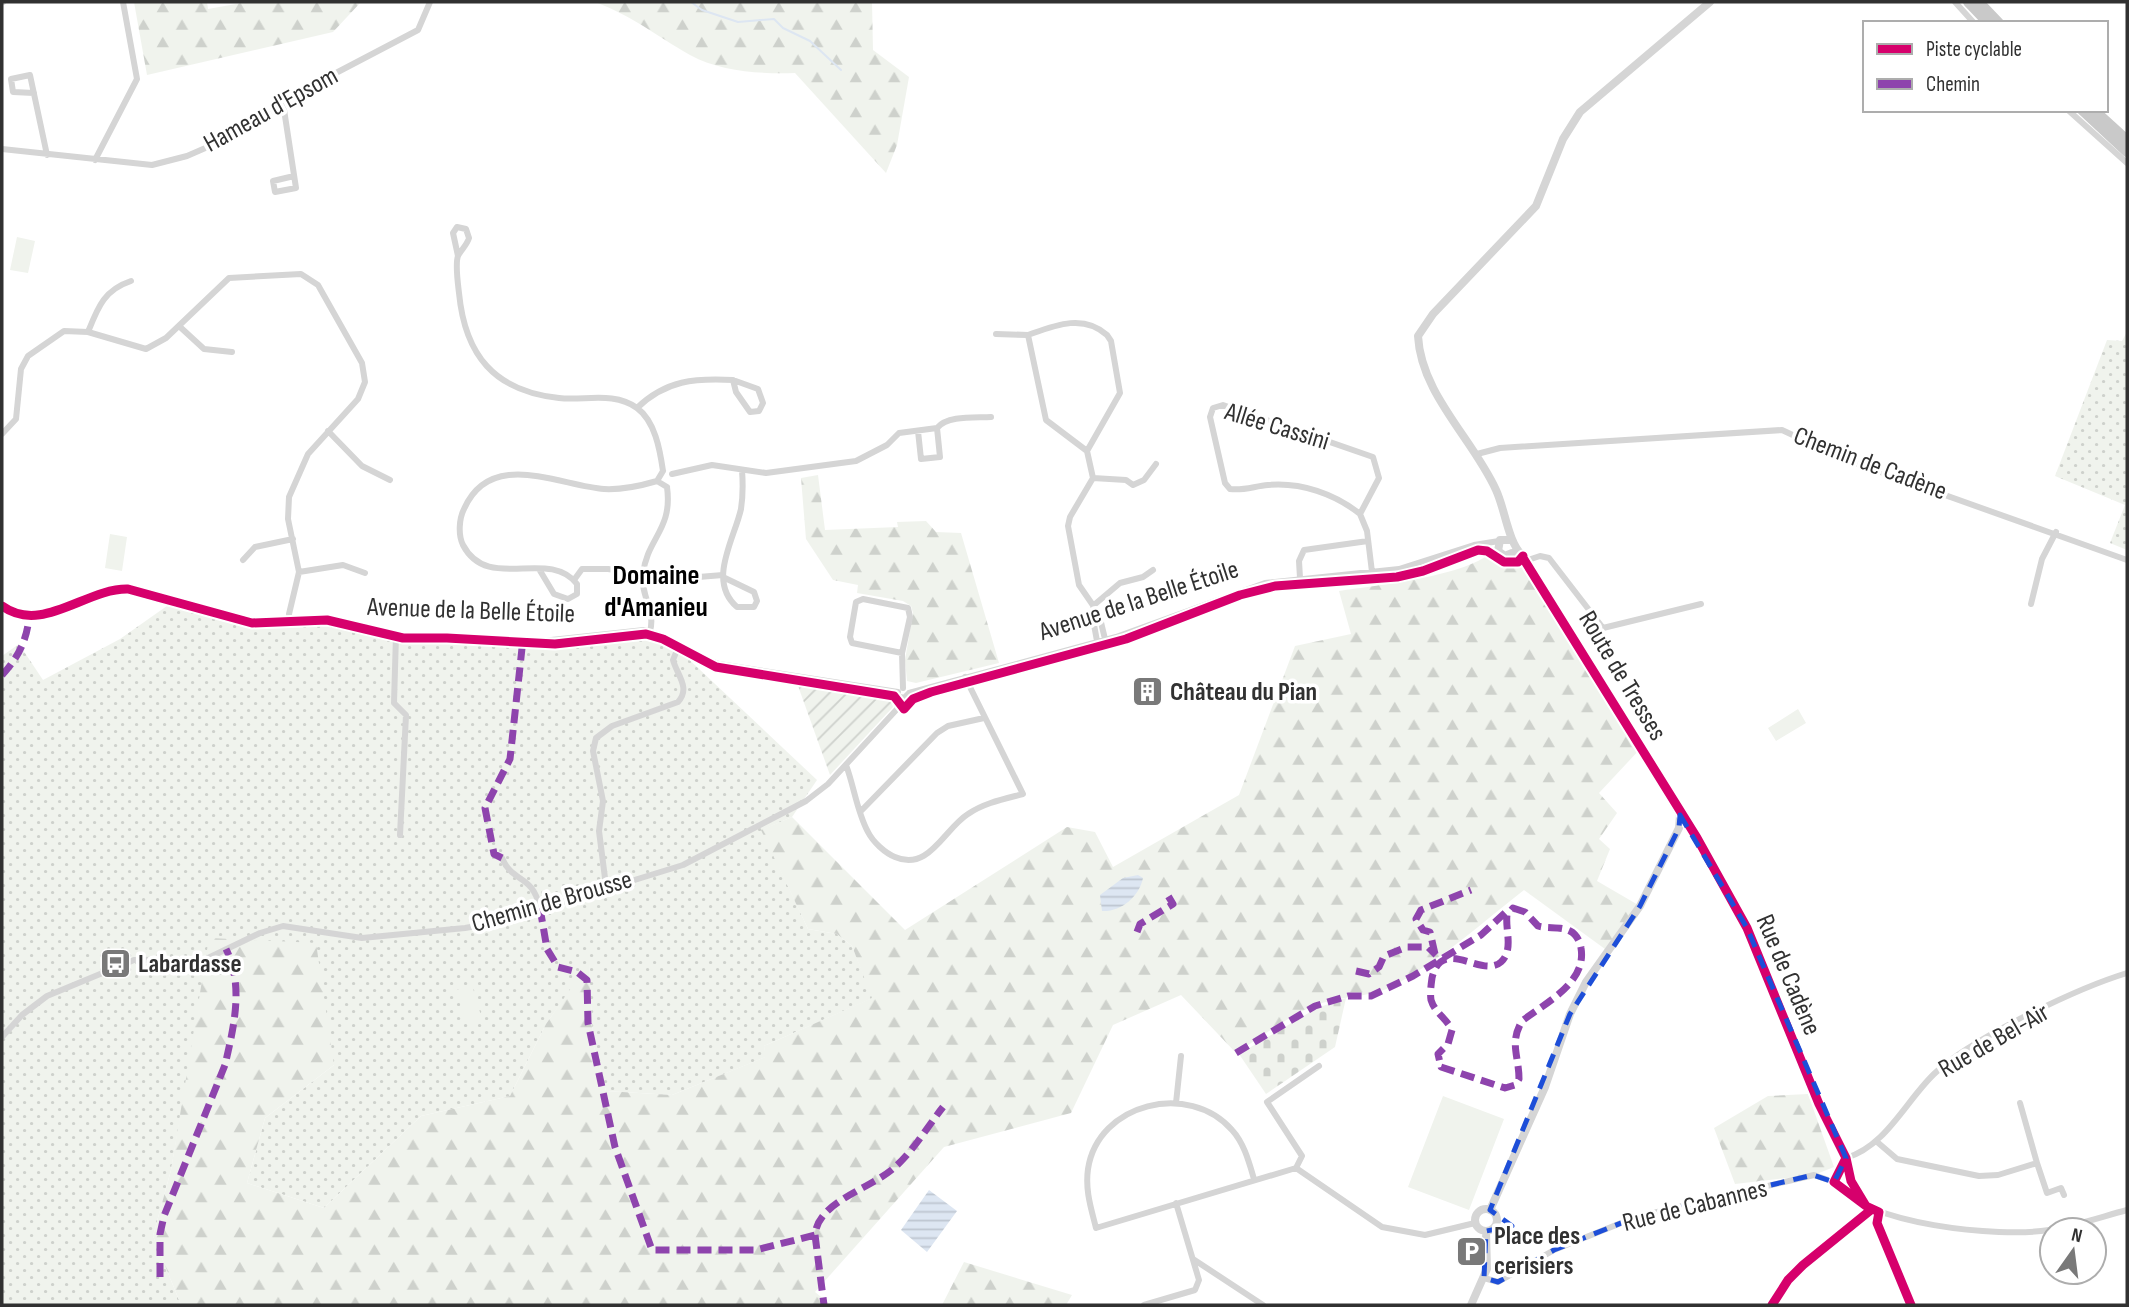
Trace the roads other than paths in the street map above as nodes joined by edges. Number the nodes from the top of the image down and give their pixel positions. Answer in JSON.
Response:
{"nodes":[{"id":1,"x":123,"y":2,"type":"edge"},
{"id":2,"x":430,"y":2,"type":"edge"},
{"id":3,"x":1710,"y":2,"type":"edge"},
{"id":4,"x":1955,"y":2,"type":"edge"},
{"id":5,"x":1968,"y":2,"type":"edge"},
{"id":6,"x":1979,"y":2,"type":"edge"},
{"id":7,"x":1972,"y":21,"type":"edge"},
{"id":8,"x":1985,"y":21,"type":"edge"},
{"id":9,"x":1997,"y":21,"type":"edge"},
{"id":10,"x":34,"y":93,"type":"dead end"},
{"id":11,"x":284,"y":103,"type":"junction"},
{"id":12,"x":2070,"y":112,"type":"edge"},
{"id":13,"x":2084,"y":112,"type":"edge"},
{"id":14,"x":2096,"y":112,"type":"edge"},
{"id":15,"x":2127,"y":140,"type":"edge"},
{"id":16,"x":2,"y":149,"type":"edge"},
{"id":17,"x":2127,"y":152,"type":"edge"},
{"id":18,"x":47,"y":155,"type":"junction"},
{"id":19,"x":95,"y":160,"type":"junction"},
{"id":20,"x":2127,"y":163,"type":"edge"},
{"id":21,"x":294,"y":177,"type":"dead end"},
{"id":22,"x":458,"y":256,"type":"dead end"},
{"id":23,"x":131,"y":281,"type":"dead end"},
{"id":24,"x":179,"y":326,"type":"junction"},
{"id":25,"x":88,"y":332,"type":"junction"},
{"id":26,"x":996,"y":334,"type":"dead end"},
{"id":27,"x":1028,"y":335,"type":"junction"},
{"id":28,"x":232,"y":352,"type":"dead end"},
{"id":29,"x":733,"y":380,"type":"junction"},
{"id":30,"x":637,"y":408,"type":"junction"},
{"id":31,"x":990,"y":417,"type":"dead end"},
{"id":32,"x":937,"y":428,"type":"junction"},
{"id":33,"x":328,"y":431,"type":"junction"},
{"id":34,"x":918,"y":431,"type":"junction"},
{"id":35,"x":2,"y":434,"type":"edge"},
{"id":36,"x":1087,"y":451,"type":"junction"},
{"id":37,"x":1476,"y":454,"type":"junction"},
{"id":38,"x":1156,"y":464,"type":"dead end"},
{"id":39,"x":742,"y":470,"type":"junction"},
{"id":40,"x":663,"y":471,"type":"junction"},
{"id":41,"x":672,"y":474,"type":"junction"},
{"id":42,"x":1093,"y":478,"type":"junction"},
{"id":43,"x":390,"y":480,"type":"dead end"},
{"id":44,"x":657,"y":481,"type":"junction"},
{"id":45,"x":667,"y":487,"type":"junction"},
{"id":46,"x":1360,"y":514,"type":"junction"},
{"id":47,"x":1508,"y":525,"type":"junction"},
{"id":48,"x":2056,"y":532,"type":"junction"},
{"id":49,"x":293,"y":539,"type":"junction"},
{"id":50,"x":1501,"y":540,"type":"junction"},
{"id":51,"x":1368,"y":541,"type":"junction"},
{"id":52,"x":1483,"y":545,"type":"junction"},
{"id":53,"x":1513,"y":547,"type":"junction"},
{"id":54,"x":1498,"y":551,"type":"junction"},
{"id":55,"x":243,"y":560,"type":"dead end"},
{"id":56,"x":2127,"y":560,"type":"edge"},
{"id":57,"x":1525,"y":561,"type":"junction"},
{"id":58,"x":540,"y":569,"type":"junction"},
{"id":59,"x":1153,"y":570,"type":"dead end"},
{"id":60,"x":299,"y":572,"type":"junction"},
{"id":61,"x":1372,"y":572,"type":"junction"},
{"id":62,"x":365,"y":573,"type":"dead end"},
{"id":63,"x":642,"y":575,"type":"junction"},
{"id":64,"x":724,"y":576,"type":"junction"},
{"id":65,"x":1300,"y":578,"type":"junction"},
{"id":66,"x":574,"y":580,"type":"junction"},
{"id":67,"x":1094,"y":604,"type":"junction"},
{"id":68,"x":1701,"y":604,"type":"dead end"},
{"id":69,"x":2031,"y":604,"type":"dead end"},
{"id":70,"x":2,"y":606,"type":"edge"},
{"id":71,"x":290,"y":622,"type":"junction"},
{"id":72,"x":650,"y":631,"type":"junction"},
{"id":73,"x":396,"y":635,"type":"junction"},
{"id":74,"x":1101,"y":640,"type":"junction"},
{"id":75,"x":680,"y":645,"type":"junction"},
{"id":76,"x":902,"y":653,"type":"junction"},
{"id":77,"x":965,"y":677,"type":"junction"},
{"id":78,"x":903,"y":693,"type":"junction"},
{"id":79,"x":984,"y":718,"type":"junction"},
{"id":80,"x":846,"y":765,"type":"junction"},
{"id":81,"x":861,"y":811,"type":"junction"},
{"id":82,"x":1680,"y":815,"type":"junction"},
{"id":83,"x":403,"y":831,"type":"dead end"},
{"id":84,"x":502,"y":859,"type":"dead end"},
{"id":85,"x":606,"y":887,"type":"junction"},
{"id":86,"x":540,"y":908,"type":"junction"},
{"id":87,"x":2127,"y":973,"type":"edge"},
{"id":88,"x":2,"y":1037,"type":"edge"},
{"id":89,"x":1181,"y":1056,"type":"dead end"},
{"id":90,"x":1319,"y":1066,"type":"dead end"},
{"id":91,"x":1176,"y":1103,"type":"junction"},
{"id":92,"x":2020,"y":1103,"type":"dead end"},
{"id":93,"x":1877,"y":1141,"type":"junction"},
{"id":94,"x":1846,"y":1158,"type":"junction"},
{"id":95,"x":2037,"y":1163,"type":"junction"},
{"id":96,"x":1296,"y":1168,"type":"junction"},
{"id":97,"x":1838,"y":1172,"type":"junction"},
{"id":98,"x":1849,"y":1174,"type":"junction"},
{"id":99,"x":1254,"y":1179,"type":"junction"},
{"id":100,"x":1851,"y":1181,"type":"junction"},
{"id":101,"x":1834,"y":1182,"type":"junction"},
{"id":102,"x":1843,"y":1189,"type":"junction"},
{"id":103,"x":2064,"y":1195,"type":"dead end"},
{"id":104,"x":1176,"y":1203,"type":"junction"},
{"id":105,"x":1872,"y":1209,"type":"junction"},
{"id":106,"x":1490,"y":1210,"type":"junction"},
{"id":107,"x":2127,"y":1210,"type":"edge"},
{"id":108,"x":1475,"y":1223,"type":"junction"},
{"id":109,"x":1486,"y":1231,"type":"junction"},
{"id":110,"x":1193,"y":1259,"type":"junction"},
{"id":111,"x":1484,"y":1279,"type":"junction"},
{"id":112,"x":1144,"y":1305,"type":"edge"},
{"id":113,"x":1264,"y":1305,"type":"edge"},
{"id":114,"x":1471,"y":1305,"type":"edge"},
{"id":115,"x":1772,"y":1305,"type":"edge"},
{"id":116,"x":1911,"y":1305,"type":"edge"}],
"edges":[{"from":1,"to":19,"type":"street"},
{"from":2,"to":11,"type":"street","name":"Hameau d'Epsom"},
{"from":3,"to":37,"type":"street"},
{"from":4,"to":7,"type":"street"},
{"from":5,"to":8,"type":"main road"},
{"from":6,"to":9,"type":"main road"},
{"from":10,"to":18,"type":"street"},
{"from":11,"to":19,"type":"street","name":"Hameau d'Epsom"},
{"from":11,"to":21,"type":"street"},
{"from":12,"to":20,"type":"street"},
{"from":13,"to":17,"type":"main road"},
{"from":14,"to":15,"type":"main road"},
{"from":16,"to":18,"type":"street","name":"Hameau d'Epsom"},
{"from":18,"to":19,"type":"street","name":"Hameau d'Epsom"},
{"from":22,"to":30,"type":"street"},
{"from":23,"to":25,"type":"street"},
{"from":24,"to":25,"type":"street"},
{"from":24,"to":28,"type":"street"},
{"from":24,"to":33,"type":"street"},
{"from":25,"to":35,"type":"street"},
{"from":26,"to":27,"type":"street"},
{"from":27,"to":36,"type":"street"},
{"from":27,"to":36,"type":"street"},
{"from":29,"to":29,"type":"street"},
{"from":29,"to":30,"type":"street"},
{"from":30,"to":40,"type":"street"},
{"from":31,"to":32,"type":"street"},
{"from":32,"to":34,"type":"street"},
{"from":32,"to":34,"type":"street"},
{"from":33,"to":43,"type":"street"},
{"from":33,"to":49,"type":"street"},
{"from":34,"to":39,"type":"street"},
{"from":36,"to":42,"type":"street"},
{"from":37,"to":47,"type":"street"},
{"from":37,"to":48,"type":"street","name":"Chemin de Cadène"},
{"from":38,"to":42,"type":"street"},
{"from":39,"to":41,"type":"street"},
{"from":39,"to":64,"type":"street"},
{"from":40,"to":41,"type":"street"},
{"from":40,"to":44,"type":"street"},
{"from":41,"to":45,"type":"street"},
{"from":42,"to":67,"type":"street"},
{"from":44,"to":45,"type":"street"},
{"from":44,"to":58,"type":"street"},
{"from":45,"to":63,"type":"street"},
{"from":46,"to":46,"type":"street","name":"Allée Cassini"},
{"from":46,"to":51,"type":"street"},
{"from":47,"to":50,"type":"street"},
{"from":47,"to":53,"type":"street"},
{"from":48,"to":56,"type":"street","name":"Chemin de Cadène"},
{"from":48,"to":69,"type":"street"},
{"from":49,"to":55,"type":"street"},
{"from":49,"to":60,"type":"street"},
{"from":50,"to":52,"type":"street","name":"Avenue de la Belle Étoile"},
{"from":50,"to":53,"type":"street","name":"Route de Tresses"},
{"from":50,"to":54,"type":"street"},
{"from":51,"to":61,"type":"street"},
{"from":51,"to":65,"type":"street"},
{"from":52,"to":54,"type":"street"},
{"from":52,"to":61,"type":"street","name":"Avenue de la Belle Étoile"},
{"from":53,"to":54,"type":"street","name":"Route de Tresses"},
{"from":53,"to":57,"type":"street","name":"Route de Tresses"},
{"from":57,"to":68,"type":"street"},
{"from":57,"to":82,"type":"street","name":"Route de Tresses"},
{"from":58,"to":66,"type":"street"},
{"from":58,"to":66,"type":"street"},
{"from":59,"to":67,"type":"street"},
{"from":60,"to":62,"type":"street"},
{"from":60,"to":71,"type":"street"},
{"from":61,"to":65,"type":"street","name":"Avenue de la Belle Étoile"},
{"from":63,"to":64,"type":"street"},
{"from":63,"to":66,"type":"street"},
{"from":63,"to":72,"type":"street"},
{"from":64,"to":64,"type":"street"},
{"from":65,"to":74,"type":"street","name":"Avenue de la Belle Étoile"},
{"from":67,"to":74,"type":"street"},
{"from":70,"to":71,"type":"street","name":"Avenue de la Belle Étoile"},
{"from":71,"to":73,"type":"street","name":"Avenue de la Belle Étoile"},
{"from":72,"to":73,"type":"street","name":"Avenue de la Belle Étoile"},
{"from":72,"to":75,"type":"street","name":"Avenue de la Belle Étoile"},
{"from":73,"to":83,"type":"street"},
{"from":74,"to":77,"type":"street","name":"Avenue de la Belle Étoile"},
{"from":75,"to":78,"type":"street","name":"Avenue de la Belle Étoile"},
{"from":75,"to":85,"type":"street"},
{"from":76,"to":76,"type":"street"},
{"from":76,"to":78,"type":"street"},
{"from":77,"to":78,"type":"street","name":"Avenue de la Belle Étoile"},
{"from":77,"to":79,"type":"street"},
{"from":78,"to":80,"type":"street","name":"Chemin de Brousse"},
{"from":79,"to":81,"type":"street"},
{"from":79,"to":81,"type":"street"},
{"from":80,"to":81,"type":"street"},
{"from":80,"to":85,"type":"street","name":"Chemin de Brousse"},
{"from":82,"to":94,"type":"street","name":"Rue de Cadène"},
{"from":82,"to":106,"type":"street"},
{"from":84,"to":86,"type":"street"},
{"from":85,"to":86,"type":"street","name":"Chemin de Brousse"},
{"from":86,"to":88,"type":"street","name":"Chemin de Brousse"},
{"from":87,"to":93,"type":"street","name":"Rue de Bel-Air"},
{"from":89,"to":91,"type":"street"},
{"from":90,"to":96,"type":"street"},
{"from":91,"to":99,"type":"street"},
{"from":91,"to":104,"type":"street"},
{"from":92,"to":95,"type":"street"},
{"from":93,"to":94,"type":"street","name":"Rue de Bel-Air"},
{"from":93,"to":95,"type":"street"},
{"from":94,"to":97,"type":"street"},
{"from":94,"to":98,"type":"street","name":"Rue de Cadène"},
{"from":95,"to":103,"type":"street"},
{"from":96,"to":99,"type":"street"},
{"from":96,"to":108,"type":"street"},
{"from":97,"to":98,"type":"street"},
{"from":97,"to":101,"type":"street"},
{"from":98,"to":100,"type":"street","name":"Rue de Cadène"},
{"from":99,"to":104,"type":"street"},
{"from":100,"to":102,"type":"street"},
{"from":100,"to":105,"type":"street","name":"Rue de Cadène"},
{"from":101,"to":102,"type":"street"},
{"from":101,"to":111,"type":"street","name":"Rue de Cabannes"},
{"from":102,"to":105,"type":"street"},
{"from":104,"to":110,"type":"street"},
{"from":105,"to":107,"type":"street"},
{"from":105,"to":115,"type":"street"},
{"from":105,"to":116,"type":"street","name":"Rue de Cadène"},
{"from":106,"to":108,"type":"street"},
{"from":106,"to":109,"type":"street"},
{"from":108,"to":109,"type":"street"},
{"from":109,"to":111,"type":"street"},
{"from":110,"to":112,"type":"street"},
{"from":110,"to":113,"type":"street"},
{"from":111,"to":114,"type":"street"}]}
